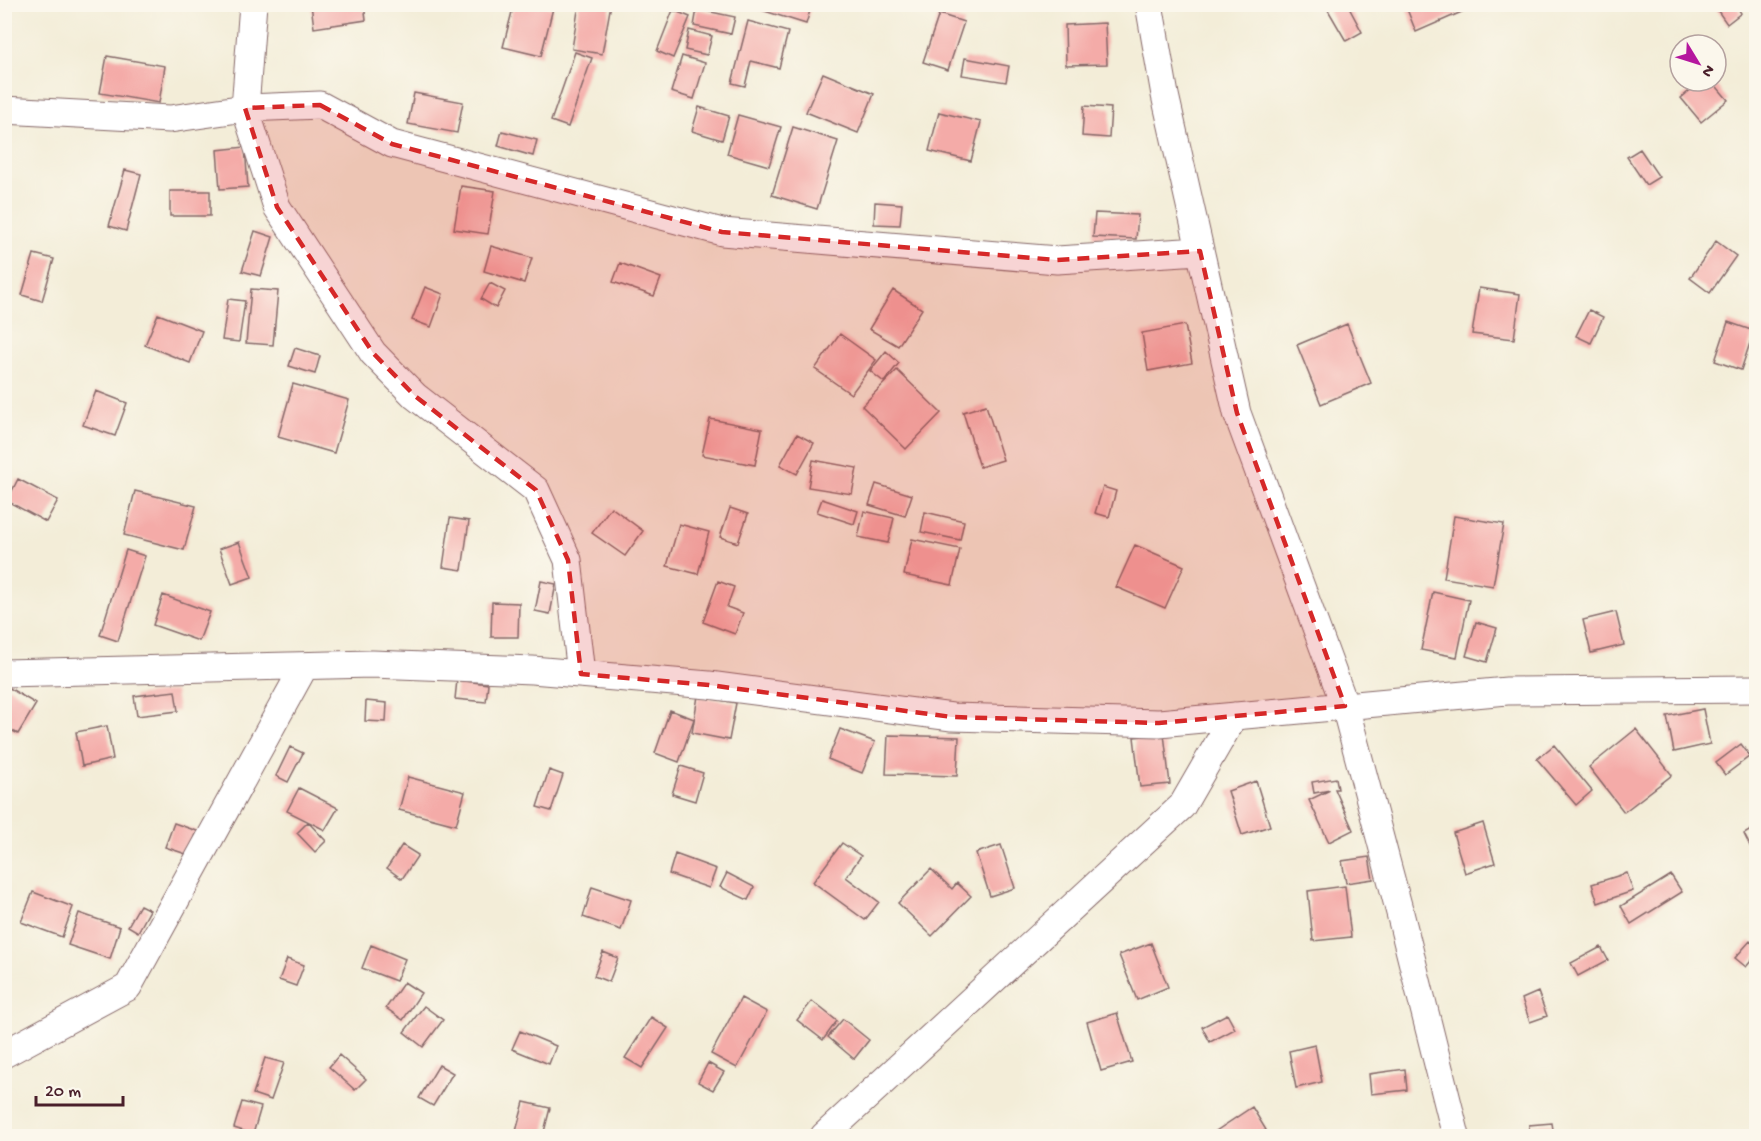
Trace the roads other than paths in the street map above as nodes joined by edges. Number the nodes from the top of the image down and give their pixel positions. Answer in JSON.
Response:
{"nodes":[{"id":1,"x":253,"y":4,"type":"edge"},
{"id":2,"x":1149,"y":4,"type":"edge"},
{"id":3,"x":244,"y":108,"type":"junction"},
{"id":4,"x":4,"y":110,"type":"edge"},
{"id":5,"x":1200,"y":251,"type":"junction"},
{"id":6,"x":304,"y":666,"type":"junction"},
{"id":7,"x":4,"y":672,"type":"edge"},
{"id":8,"x":581,"y":674,"type":"junction"},
{"id":9,"x":1756,"y":689,"type":"edge"},
{"id":10,"x":1345,"y":706,"type":"junction"},
{"id":11,"x":1234,"y":716,"type":"junction"},
{"id":12,"x":4,"y":1054,"type":"edge"},
{"id":13,"x":824,"y":1137,"type":"edge"},
{"id":14,"x":1456,"y":1137,"type":"edge"}],
"edges":[{"from":1,"to":3,"type":"street"},
{"from":2,"to":5,"type":"street"},
{"from":3,"to":4,"type":"street"},
{"from":3,"to":5,"type":"street"},
{"from":3,"to":8,"type":"street"},
{"from":5,"to":10,"type":"street"},
{"from":6,"to":7,"type":"street"},
{"from":6,"to":8,"type":"street"},
{"from":6,"to":12,"type":"street"},
{"from":8,"to":11,"type":"street"},
{"from":9,"to":10,"type":"street"},
{"from":10,"to":11,"type":"street"},
{"from":10,"to":14,"type":"street"},
{"from":11,"to":13,"type":"street"}]}
